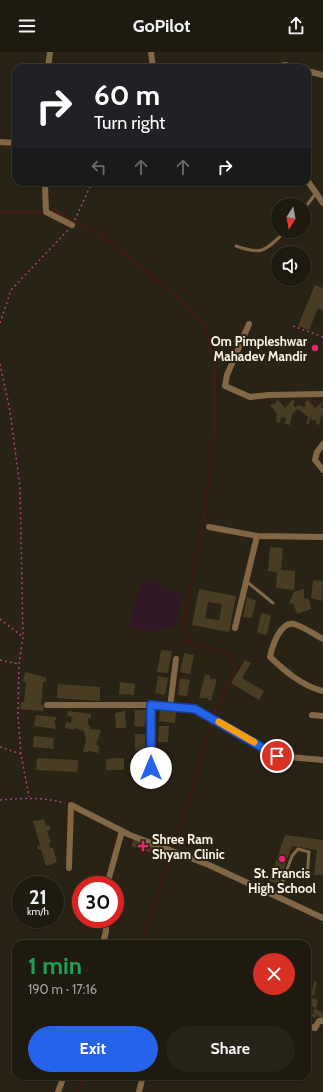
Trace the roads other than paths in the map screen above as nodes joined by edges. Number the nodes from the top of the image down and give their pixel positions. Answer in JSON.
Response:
{"nodes":[{"id":1,"x":50,"y":52,"type":"edge"},
{"id":2,"x":151,"y":52,"type":"edge"},
{"id":3,"x":48,"y":64,"type":"edge"},
{"id":4,"x":152,"y":64,"type":"edge"},
{"id":5,"x":311,"y":71,"type":"edge"},
{"id":6,"x":323,"y":75,"type":"edge"},
{"id":7,"x":0,"y":142,"type":"edge"},
{"id":8,"x":12,"y":143,"type":"edge"},
{"id":9,"x":46,"y":186,"type":"edge"},
{"id":10,"x":311,"y":186,"type":"edge"},
{"id":11,"x":316,"y":193,"type":"junction"},
{"id":12,"x":311,"y":200,"type":"edge"},
{"id":13,"x":323,"y":203,"type":"edge"},
{"id":14,"x":70,"y":227,"type":"road end"},
{"id":15,"x":279,"y":238,"type":"edge"},
{"id":16,"x":236,"y":246,"type":"dead end"},
{"id":17,"x":249,"y":324,"type":"dead end"},
{"id":18,"x":323,"y":394,"type":"edge"},
{"id":19,"x":323,"y":444,"type":"edge"},
{"id":20,"x":323,"y":470,"type":"edge"},
{"id":21,"x":209,"y":527,"type":"dead end"},
{"id":22,"x":257,"y":536,"type":"junction"},
{"id":23,"x":323,"y":537,"type":"edge"},
{"id":24,"x":246,"y":581,"type":"junction"},
{"id":25,"x":273,"y":603,"type":"dead end"},
{"id":26,"x":236,"y":628,"type":"dead end"},
{"id":27,"x":323,"y":639,"type":"edge"},
{"id":28,"x":176,"y":659,"type":"dead end"},
{"id":29,"x":323,"y":691,"type":"edge"},
{"id":30,"x":151,"y":705,"type":"junction"},
{"id":31,"x":47,"y":706,"type":"dead end"},
{"id":32,"x":170,"y":707,"type":"junction"},
{"id":33,"x":312,"y":715,"type":"dead end"},
{"id":34,"x":323,"y":716,"type":"edge"},
{"id":35,"x":323,"y":760,"type":"edge"},
{"id":36,"x":151,"y":768,"type":"dead end"},
{"id":37,"x":122,"y":831,"type":"junction"},
{"id":38,"x":69,"y":868,"type":"dead end"},
{"id":39,"x":110,"y":876,"type":"edge"},
{"id":40,"x":307,"y":878,"type":"dead end"},
{"id":41,"x":277,"y":897,"type":"junction"},
{"id":42,"x":323,"y":918,"type":"edge"},
{"id":43,"x":106,"y":928,"type":"edge"},
{"id":44,"x":104,"y":940,"type":"edge"},
{"id":45,"x":323,"y":1021,"type":"edge"},
{"id":46,"x":311,"y":1027,"type":"edge"},
{"id":47,"x":62,"y":1080,"type":"edge"},
{"id":48,"x":142,"y":1080,"type":"edge"},
{"id":49,"x":58,"y":1092,"type":"edge"},
{"id":50,"x":139,"y":1092,"type":"edge"}],
"edges":[{"from":1,"to":3,"type":"street"},
{"from":2,"to":4,"type":"street"},
{"from":5,"to":6,"type":"street"},
{"from":7,"to":8,"type":"street"},
{"from":9,"to":14,"type":"street"},
{"from":10,"to":11,"type":"street"},
{"from":11,"to":12,"type":"lane"},
{"from":11,"to":13,"type":"street"},
{"from":15,"to":16,"type":"lane"},
{"from":17,"to":18,"type":"street"},
{"from":19,"to":20,"type":"street"},
{"from":21,"to":22,"type":"street"},
{"from":22,"to":23,"type":"street"},
{"from":22,"to":24,"type":"street"},
{"from":24,"to":25,"type":"lane"},
{"from":24,"to":26,"type":"street"},
{"from":27,"to":29,"type":"street"},
{"from":28,"to":32,"type":"street"},
{"from":30,"to":31,"type":"street"},
{"from":30,"to":32,"type":"street"},
{"from":30,"to":36,"type":"street"},
{"from":32,"to":35,"type":"street"},
{"from":33,"to":34,"type":"street"},
{"from":37,"to":38,"type":"street"},
{"from":37,"to":39,"type":"street"},
{"from":37,"to":41,"type":"street"},
{"from":40,"to":41,"type":"lane"},
{"from":41,"to":42,"type":"street"},
{"from":43,"to":44,"type":"street"},
{"from":45,"to":46,"type":"street"},
{"from":47,"to":49,"type":"street"},
{"from":48,"to":50,"type":"street"}]}
